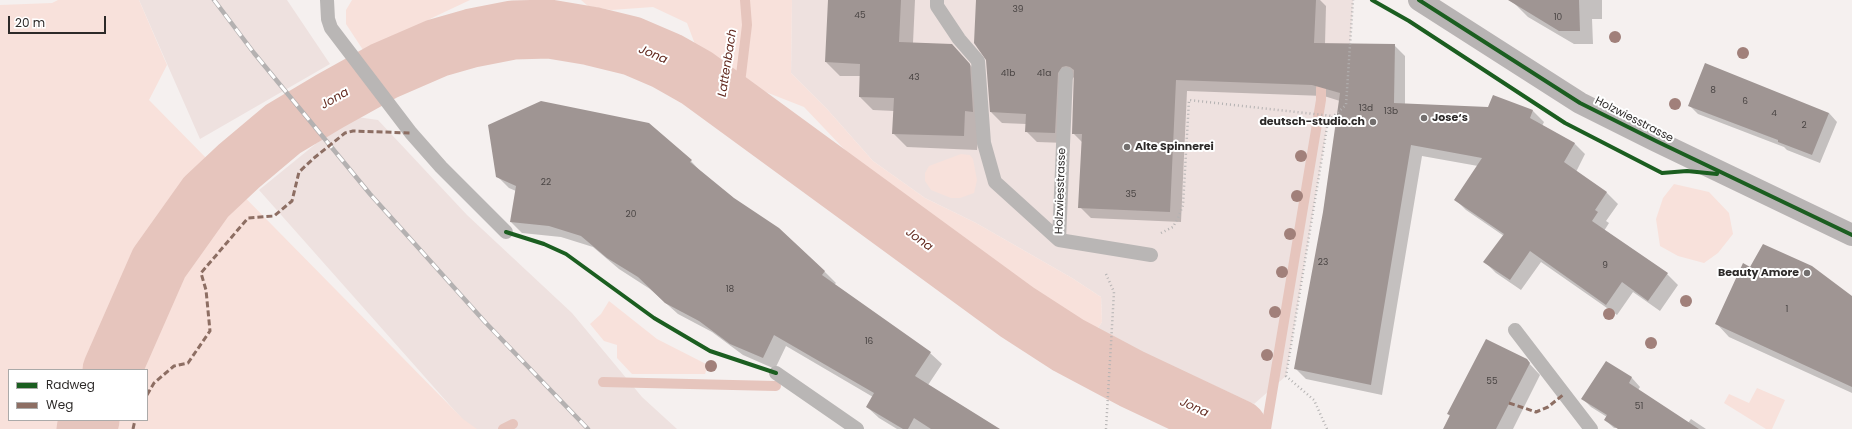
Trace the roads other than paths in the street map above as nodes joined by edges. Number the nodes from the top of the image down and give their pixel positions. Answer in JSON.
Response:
{"nodes":[{"id":1,"x":327,"y":0,"type":"edge"},
{"id":2,"x":937,"y":0,"type":"edge"},
{"id":3,"x":1419,"y":0,"type":"edge"},
{"id":4,"x":1066,"y":74,"type":"dead end"},
{"id":5,"x":506,"y":232,"type":"dead end"},
{"id":6,"x":1852,"y":235,"type":"edge"},
{"id":7,"x":1059,"y":240,"type":"junction"},
{"id":8,"x":1151,"y":254,"type":"dead end"},
{"id":9,"x":1515,"y":330,"type":"dead end"},
{"id":10,"x":776,"y":373,"type":"dead end"},
{"id":11,"x":857,"y":429,"type":"edge"},
{"id":12,"x":1591,"y":429,"type":"edge"}],
"edges":[{"from":1,"to":5,"type":"lane"},
{"from":2,"to":7,"type":"lane","name":"Holzwiesstrasse"},
{"from":3,"to":6,"type":"street","name":"Holzwiesstrasse"},
{"from":4,"to":7,"type":"lane","name":"Holzwiesstrasse"},
{"from":7,"to":8,"type":"lane"},
{"from":9,"to":12,"type":"lane"},
{"from":10,"to":11,"type":"lane"}]}
